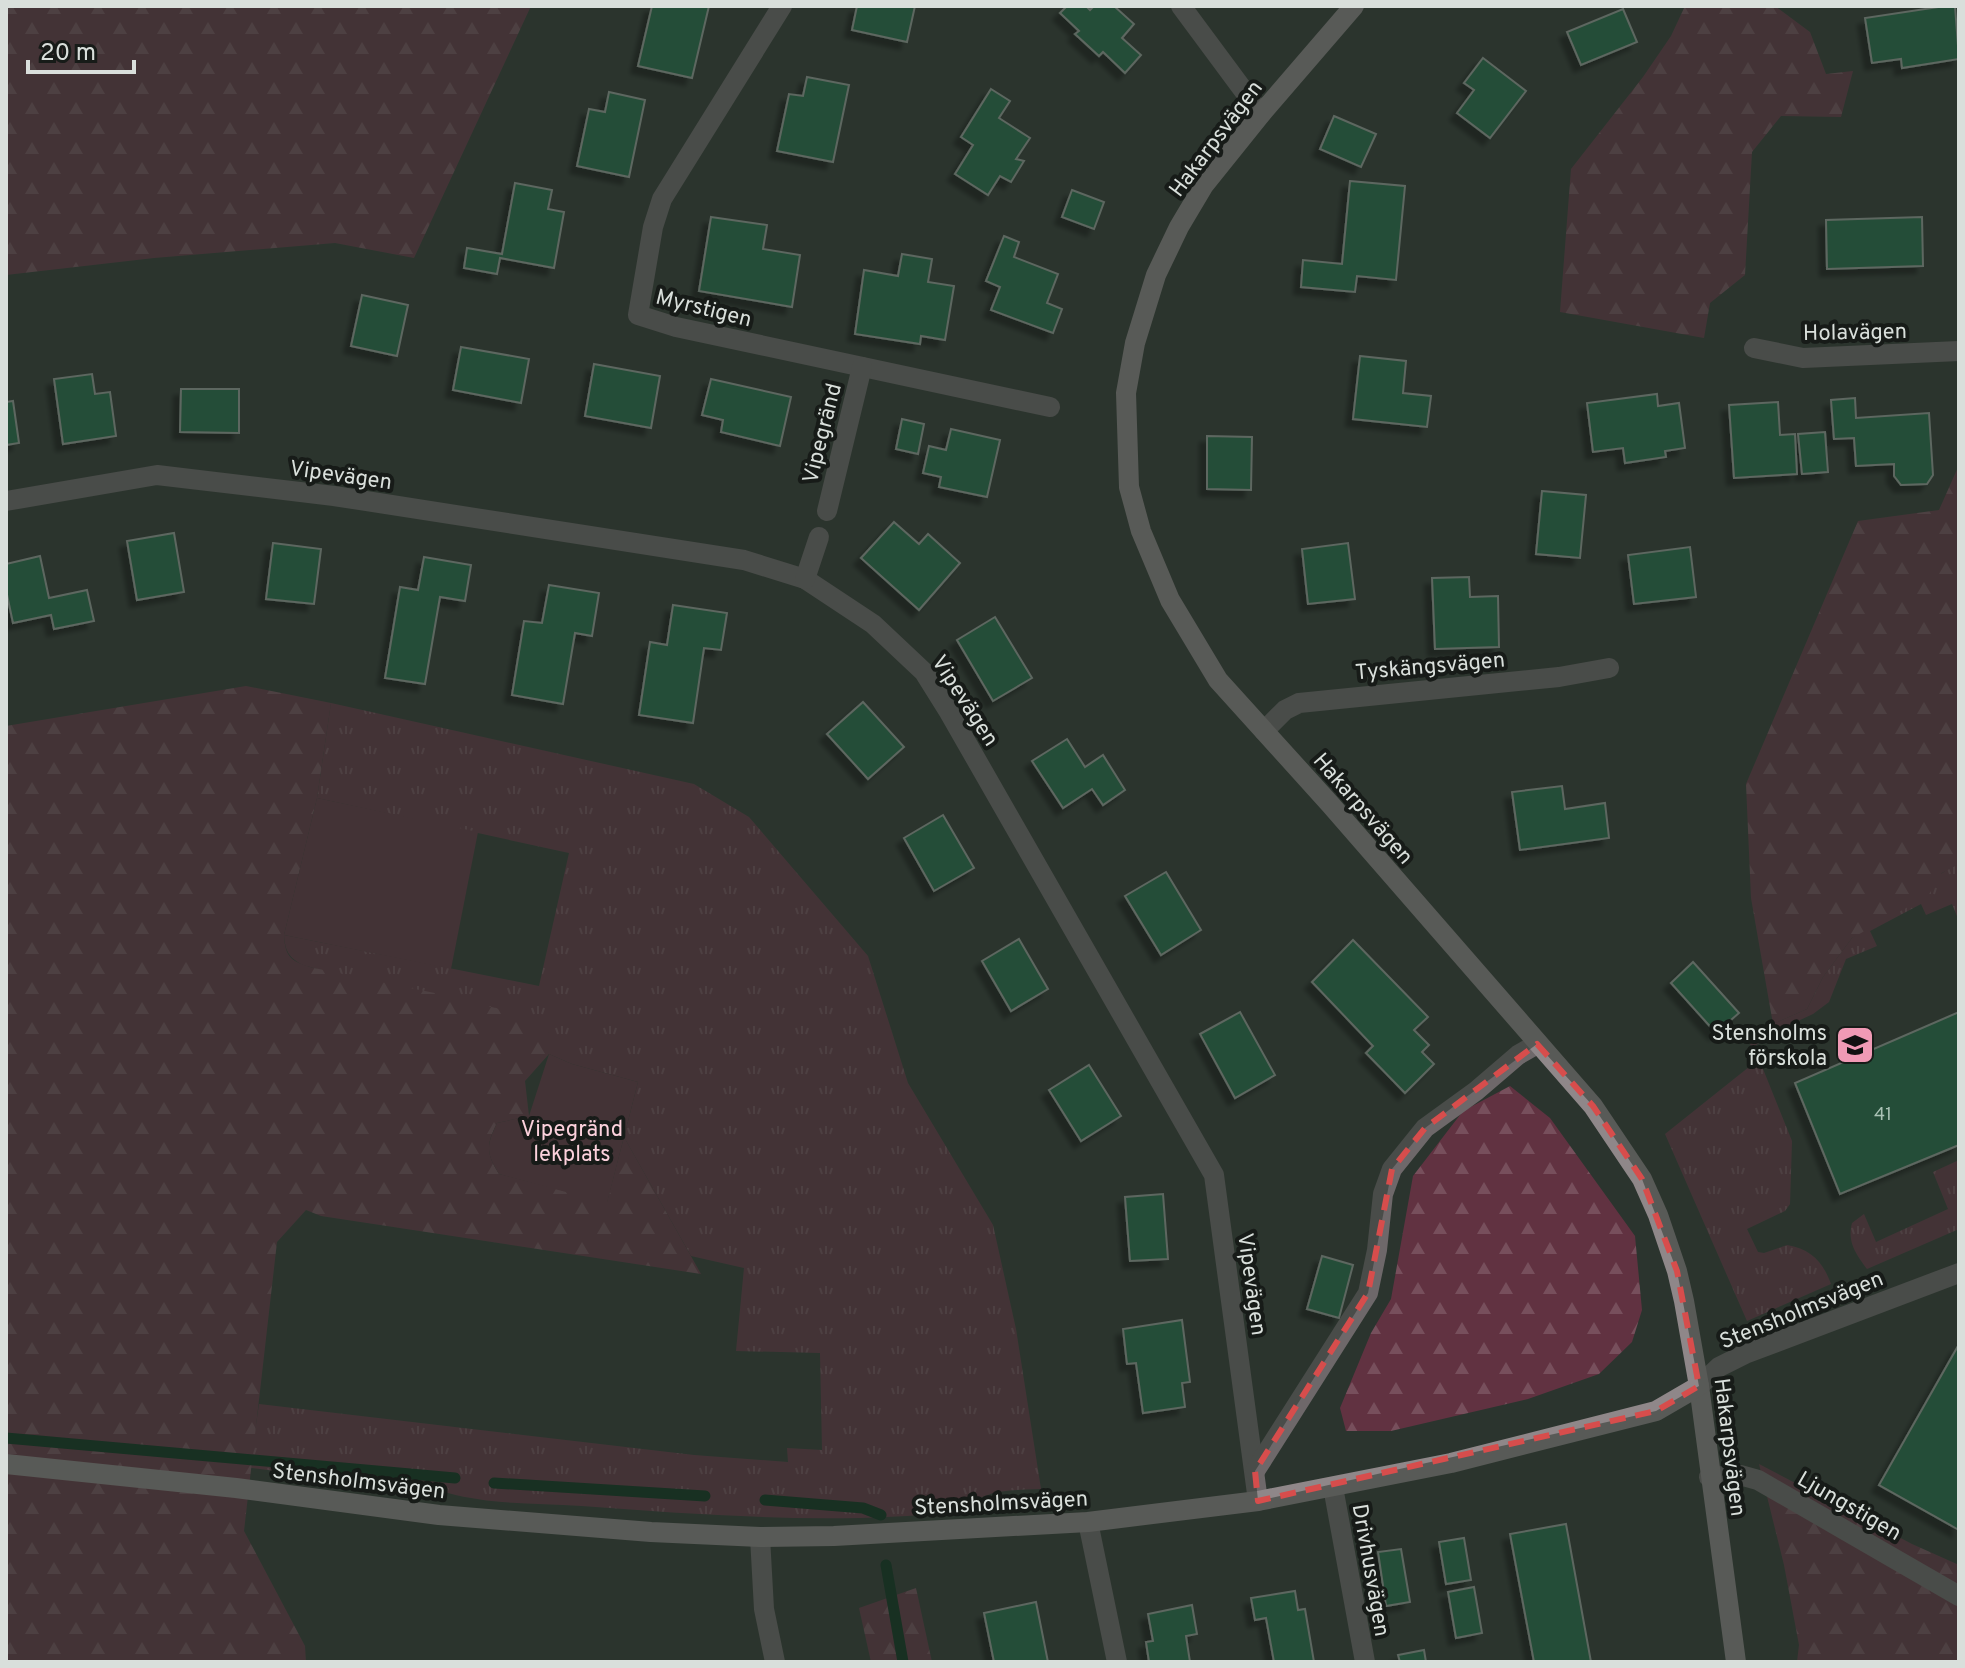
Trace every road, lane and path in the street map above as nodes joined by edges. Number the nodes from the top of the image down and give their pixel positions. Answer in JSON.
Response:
{"nodes":[{"id":1,"x":782,"y":6,"type":"edge"},
{"id":2,"x":1181,"y":6,"type":"edge"},
{"id":3,"x":1354,"y":6,"type":"edge"},
{"id":4,"x":1261,"y":114,"type":"junction"},
{"id":5,"x":1754,"y":348,"type":"dead end"},
{"id":6,"x":1959,"y":351,"type":"edge"},
{"id":7,"x":862,"y":367,"type":"junction"},
{"id":8,"x":1050,"y":407,"type":"dead end"},
{"id":9,"x":6,"y":501,"type":"edge"},
{"id":10,"x":827,"y":511,"type":"dead end"},
{"id":11,"x":819,"y":537,"type":"dead end"},
{"id":12,"x":805,"y":579,"type":"junction"},
{"id":13,"x":1609,"y":668,"type":"dead end"},
{"id":14,"x":1264,"y":731,"type":"junction"},
{"id":15,"x":1537,"y":1044,"type":"junction"},
{"id":16,"x":1959,"y":1273,"type":"edge"},
{"id":17,"x":1699,"y":1386,"type":"junction"},
{"id":18,"x":6,"y":1464,"type":"edge"},
{"id":19,"x":1255,"y":1471,"type":"junction"},
{"id":20,"x":1709,"y":1477,"type":"junction"},
{"id":21,"x":1333,"y":1487,"type":"junction"},
{"id":22,"x":1258,"y":1501,"type":"junction"},
{"id":23,"x":1088,"y":1522,"type":"junction"},
{"id":24,"x":760,"y":1537,"type":"junction"},
{"id":25,"x":1959,"y":1596,"type":"edge"},
{"id":26,"x":775,"y":1662,"type":"edge"},
{"id":27,"x":1117,"y":1662,"type":"edge"},
{"id":28,"x":1365,"y":1662,"type":"edge"},
{"id":29,"x":1736,"y":1662,"type":"edge"}],
"edges":[{"from":1,"to":7,"type":"street","name":"Myrstigen"},
{"from":2,"to":4,"type":"street"},
{"from":3,"to":4,"type":"street","name":"Hakarpsvägen"},
{"from":4,"to":14,"type":"street","name":"Hakarpsvägen"},
{"from":5,"to":6,"type":"street","name":"Holavägen"},
{"from":7,"to":8,"type":"street","name":"Myrstigen"},
{"from":7,"to":10,"type":"street","name":"Vipegränd"},
{"from":9,"to":12,"type":"street","name":"Vipevägen"},
{"from":11,"to":12,"type":"street"},
{"from":12,"to":19,"type":"street","name":"Vipevägen"},
{"from":13,"to":14,"type":"street","name":"Tyskängsvägen"},
{"from":14,"to":15,"type":"street","name":"Hakarpsvägen"},
{"from":15,"to":17,"type":"street","name":"Hakarpsvägen"},
{"from":15,"to":19,"type":"street"},
{"from":16,"to":17,"type":"street","name":"Stensholmsvägen"},
{"from":17,"to":20,"type":"street","name":"Hakarpsvägen"},
{"from":17,"to":21,"type":"street","name":"Stensholmsvägen"},
{"from":18,"to":24,"type":"street","name":"Stensholmsvägen"},
{"from":19,"to":22,"type":"street","name":"Vipevägen"},
{"from":20,"to":25,"type":"street","name":"Ljungstigen"},
{"from":20,"to":29,"type":"street","name":"Hakarpsvägen"},
{"from":21,"to":22,"type":"street","name":"Stensholmsvägen"},
{"from":21,"to":28,"type":"street","name":"Drivhusvägen"},
{"from":22,"to":23,"type":"street","name":"Stensholmsvägen"},
{"from":23,"to":24,"type":"street","name":"Stensholmsvägen"},
{"from":23,"to":27,"type":"street"},
{"from":24,"to":26,"type":"street"}]}
